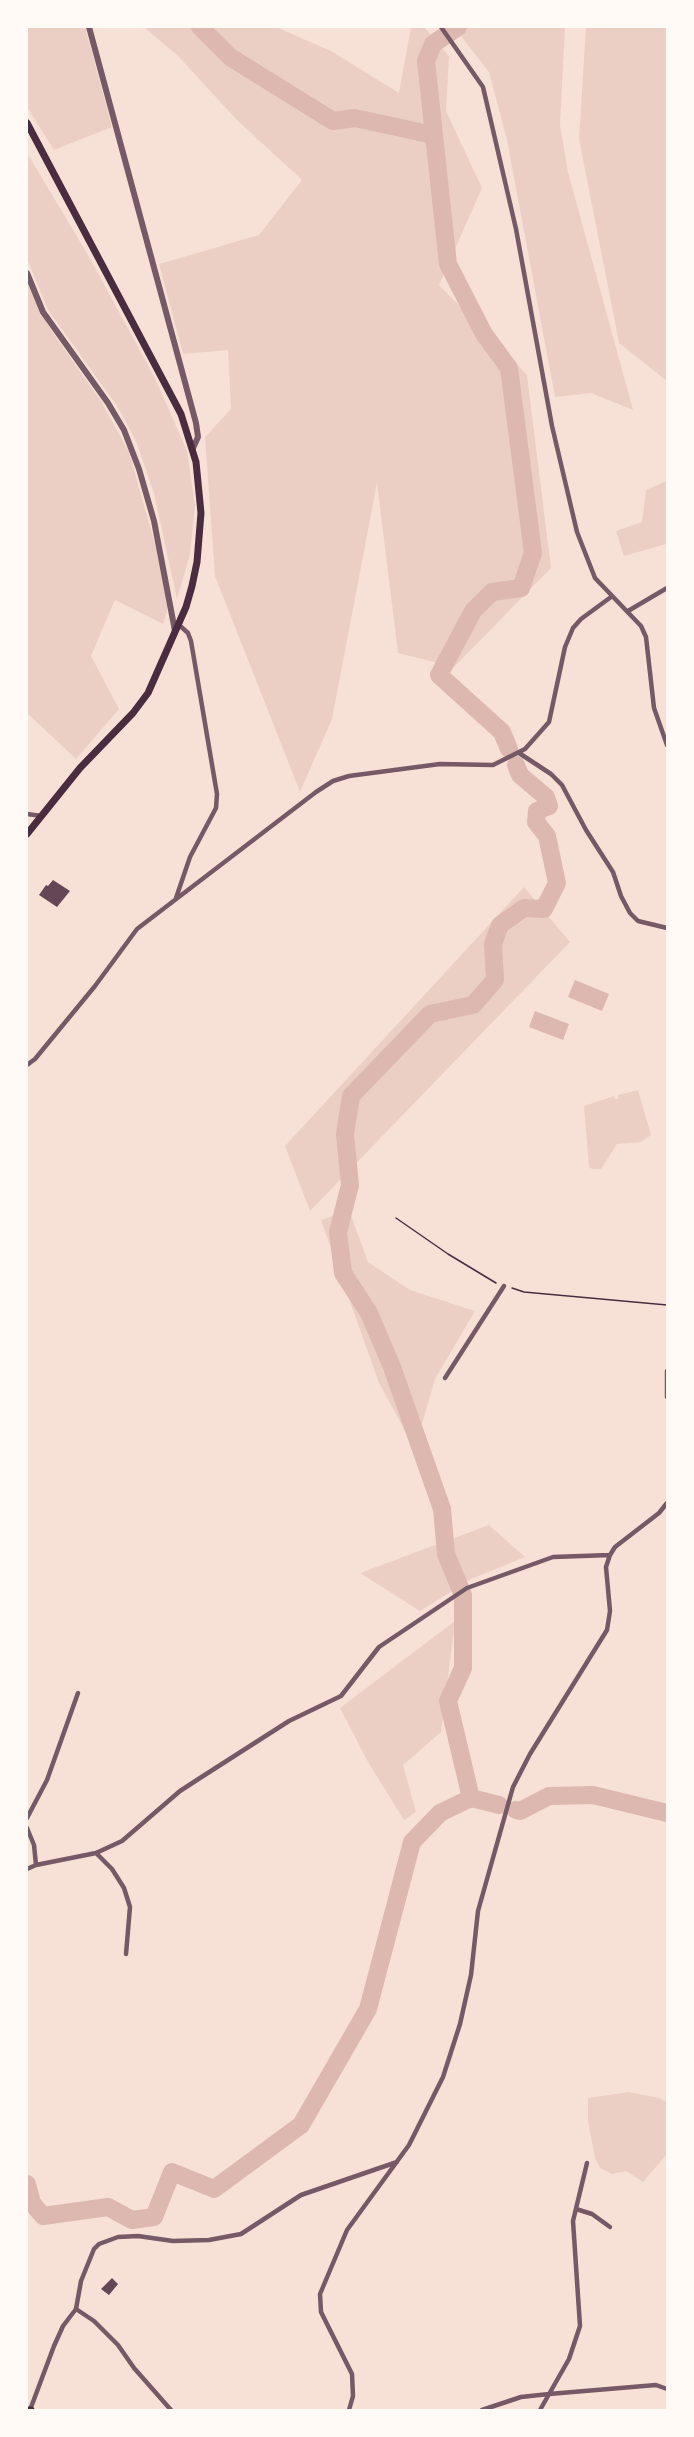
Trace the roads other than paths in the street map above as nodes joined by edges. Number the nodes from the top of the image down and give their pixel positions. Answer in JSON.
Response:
{"nodes":[{"id":1,"x":89,"y":27,"type":"edge"},
{"id":2,"x":443,"y":30,"type":"edge"},
{"id":3,"x":27,"y":123,"type":"edge"},
{"id":4,"x":27,"y":273,"type":"edge"},
{"id":5,"x":193,"y":448,"type":"junction"},
{"id":6,"x":667,"y":588,"type":"edge"},
{"id":7,"x":611,"y":597,"type":"junction"},
{"id":8,"x":628,"y":611,"type":"junction"},
{"id":9,"x":177,"y":628,"type":"junction"},
{"id":10,"x":667,"y":745,"type":"edge"},
{"id":11,"x":519,"y":753,"type":"junction"},
{"id":12,"x":27,"y":814,"type":"edge"},
{"id":13,"x":42,"y":816,"type":"junction"},
{"id":14,"x":27,"y":834,"type":"edge"},
{"id":15,"x":176,"y":898,"type":"junction"},
{"id":16,"x":667,"y":928,"type":"edge"},
{"id":17,"x":27,"y":1065,"type":"edge"},
{"id":18,"x":504,"y":1286,"type":"road end"},
{"id":19,"x":667,"y":1371,"type":"edge"},
{"id":20,"x":445,"y":1378,"type":"dead end"},
{"id":21,"x":667,"y":1397,"type":"edge"},
{"id":22,"x":667,"y":1503,"type":"edge"},
{"id":23,"x":610,"y":1555,"type":"junction"},
{"id":24,"x":78,"y":1693,"type":"dead end"},
{"id":25,"x":27,"y":1818,"type":"edge"},
{"id":26,"x":27,"y":1828,"type":"edge"},
{"id":27,"x":96,"y":1853,"type":"junction"},
{"id":28,"x":36,"y":1865,"type":"junction"},
{"id":29,"x":27,"y":1869,"type":"edge"},
{"id":30,"x":126,"y":1954,"type":"dead end"},
{"id":31,"x":397,"y":2162,"type":"junction"},
{"id":32,"x":587,"y":2163,"type":"dead end"},
{"id":33,"x":576,"y":2210,"type":"junction"},
{"id":34,"x":610,"y":2227,"type":"dead end"},
{"id":35,"x":76,"y":2309,"type":"junction"},
{"id":36,"x":667,"y":2389,"type":"edge"},
{"id":37,"x":549,"y":2394,"type":"junction"},
{"id":38,"x":29,"y":2410,"type":"edge"},
{"id":39,"x":171,"y":2410,"type":"edge"},
{"id":40,"x":349,"y":2410,"type":"edge"},
{"id":41,"x":482,"y":2410,"type":"edge"},
{"id":42,"x":540,"y":2410,"type":"edge"}],
"edges":[{"from":1,"to":5,"type":"street"},
{"from":2,"to":7,"type":"street"},
{"from":3,"to":5,"type":"main road"},
{"from":4,"to":9,"type":"street"},
{"from":5,"to":9,"type":"main road"},
{"from":6,"to":8,"type":"street"},
{"from":7,"to":8,"type":"street"},
{"from":7,"to":11,"type":"street"},
{"from":8,"to":10,"type":"street"},
{"from":9,"to":13,"type":"main road"},
{"from":9,"to":15,"type":"street"},
{"from":11,"to":15,"type":"street"},
{"from":11,"to":16,"type":"street"},
{"from":12,"to":13,"type":"street"},
{"from":13,"to":14,"type":"main road"},
{"from":15,"to":17,"type":"street"},
{"from":18,"to":20,"type":"street"},
{"from":19,"to":21,"type":"street"},
{"from":22,"to":23,"type":"street"},
{"from":23,"to":27,"type":"street"},
{"from":23,"to":31,"type":"street"},
{"from":24,"to":25,"type":"street"},
{"from":26,"to":28,"type":"street"},
{"from":27,"to":28,"type":"street"},
{"from":27,"to":30,"type":"street"},
{"from":28,"to":29,"type":"street"},
{"from":31,"to":35,"type":"street"},
{"from":31,"to":40,"type":"street"},
{"from":32,"to":33,"type":"street"},
{"from":33,"to":34,"type":"street"},
{"from":33,"to":37,"type":"street"},
{"from":35,"to":38,"type":"street"},
{"from":35,"to":39,"type":"street"},
{"from":36,"to":37,"type":"street"},
{"from":37,"to":41,"type":"street"},
{"from":37,"to":42,"type":"street"}]}
